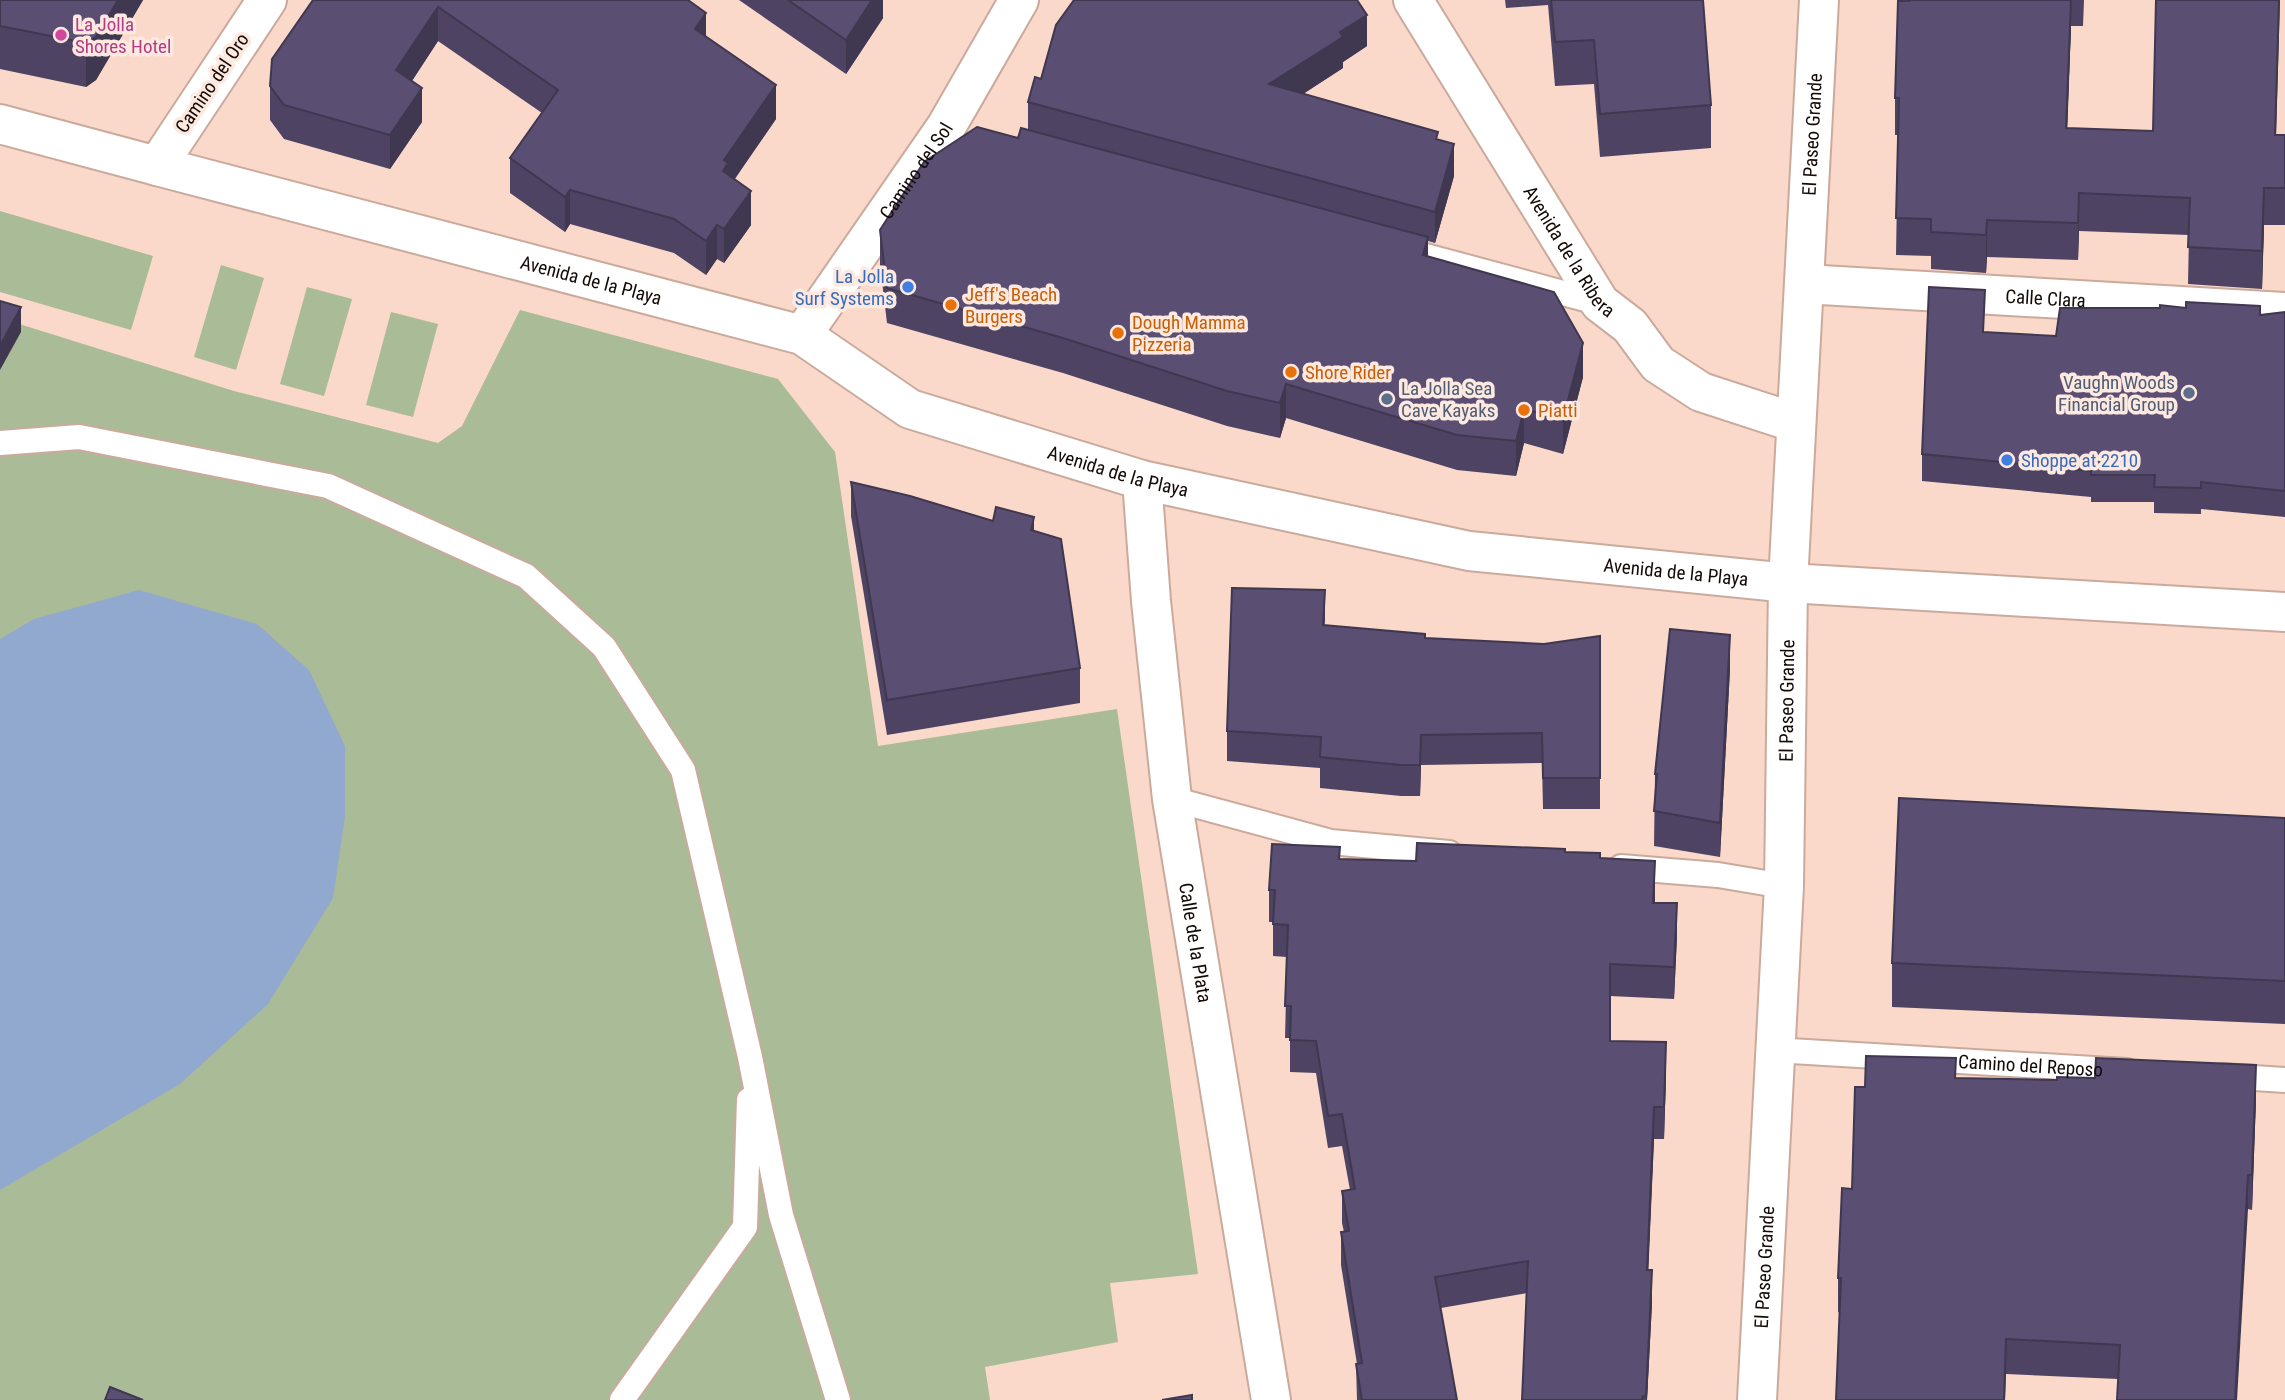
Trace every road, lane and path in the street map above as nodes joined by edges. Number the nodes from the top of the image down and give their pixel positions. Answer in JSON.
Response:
{"nodes":[{"id":1,"x":268,"y":0,"type":"edge"},
{"id":2,"x":1019,"y":0,"type":"edge"},
{"id":3,"x":1413,"y":0,"type":"edge"},
{"id":4,"x":1819,"y":0,"type":"edge"},
{"id":5,"x":0,"y":124,"type":"edge"},
{"id":6,"x":156,"y":166,"type":"junction"},
{"id":7,"x":1378,"y":243,"type":"edge"},
{"id":8,"x":1804,"y":284,"type":"junction"},
{"id":9,"x":1600,"y":303,"type":"junction"},
{"id":10,"x":2285,"y":312,"type":"edge"},
{"id":11,"x":802,"y":335,"type":"junction"},
{"id":12,"x":1796,"y":423,"type":"junction"},
{"id":13,"x":0,"y":443,"type":"edge"},
{"id":14,"x":1142,"y":480,"type":"junction"},
{"id":15,"x":1788,"y":583,"type":"junction"},
{"id":16,"x":2285,"y":612,"type":"edge"},
{"id":17,"x":1172,"y":799,"type":"junction"},
{"id":18,"x":1465,"y":854,"type":"edge"},
{"id":19,"x":1598,"y":865,"type":"edge"},
{"id":20,"x":1784,"y":886,"type":"junction"},
{"id":21,"x":1775,"y":1050,"type":"junction"},
{"id":22,"x":750,"y":1057,"type":"junction"},
{"id":23,"x":2147,"y":1072,"type":"edge"},
{"id":24,"x":2202,"y":1075,"type":"edge"},
{"id":25,"x":2285,"y":1080,"type":"edge"},
{"id":26,"x":622,"y":1400,"type":"edge"},
{"id":27,"x":838,"y":1400,"type":"edge"},
{"id":28,"x":1271,"y":1400,"type":"edge"},
{"id":29,"x":1757,"y":1400,"type":"edge"}],
"edges":[{"from":1,"to":6,"type":"street","name":"Camino del Oro"},
{"from":2,"to":11,"type":"street","name":"Camino del Sol"},
{"from":3,"to":9,"type":"street","name":"Avenida de la Ribera"},
{"from":4,"to":8,"type":"street","name":"El Paseo Grande"},
{"from":5,"to":6,"type":"street","name":"Avenida de la Playa"},
{"from":6,"to":11,"type":"street","name":"Avenida de la Playa"},
{"from":7,"to":9,"type":"lane"},
{"from":8,"to":10,"type":"street","name":"Calle Clara"},
{"from":8,"to":12,"type":"street","name":"El Paseo Grande"},
{"from":9,"to":12,"type":"street","name":"Avenida de la Ribera"},
{"from":11,"to":14,"type":"street","name":"Avenida de la Playa"},
{"from":12,"to":15,"type":"street","name":"El Paseo Grande"},
{"from":13,"to":22,"type":"lane"},
{"from":14,"to":15,"type":"street","name":"Avenida de la Playa"},
{"from":14,"to":17,"type":"street","name":"Calle de la Plata"},
{"from":15,"to":16,"type":"street","name":"Avenida de la Playa"},
{"from":15,"to":20,"type":"street","name":"El Paseo Grande"},
{"from":17,"to":18,"type":"lane"},
{"from":17,"to":28,"type":"street","name":"Calle de la Plata"},
{"from":19,"to":20,"type":"lane"},
{"from":20,"to":21,"type":"street","name":"El Paseo Grande"},
{"from":21,"to":23,"type":"lane","name":"Camino del Reposo"},
{"from":21,"to":29,"type":"street","name":"El Paseo Grande"},
{"from":22,"to":26,"type":"lane"},
{"from":22,"to":27,"type":"lane"},
{"from":24,"to":25,"type":"lane"}]}
